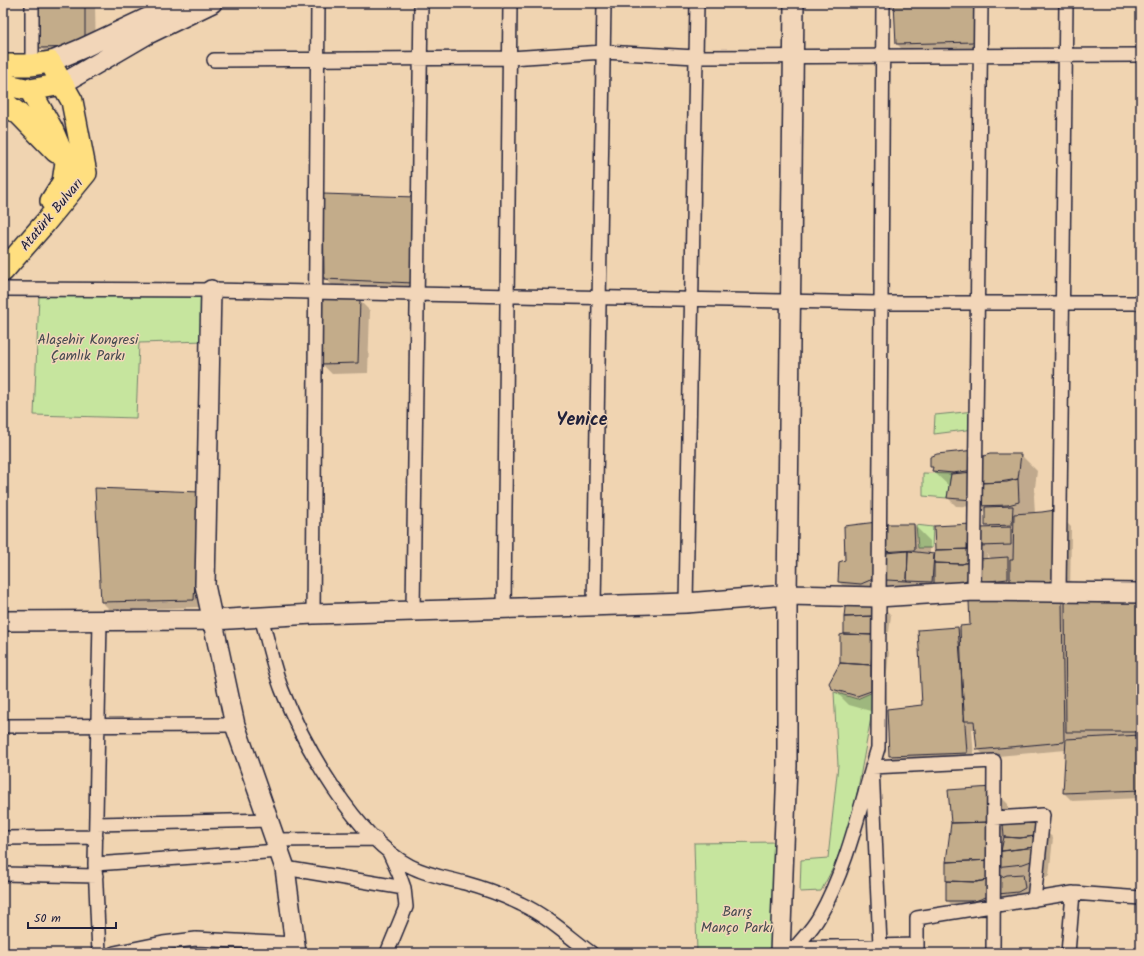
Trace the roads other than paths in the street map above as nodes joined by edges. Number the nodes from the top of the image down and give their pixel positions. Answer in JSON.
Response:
{"nodes":[{"id":1,"x":32,"y":3,"type":"edge"},
{"id":2,"x":212,"y":3,"type":"edge"},
{"id":3,"x":318,"y":3,"type":"edge"},
{"id":4,"x":420,"y":3,"type":"edge"},
{"id":5,"x":510,"y":3,"type":"edge"},
{"id":6,"x":604,"y":3,"type":"edge"},
{"id":7,"x":697,"y":3,"type":"edge"},
{"id":8,"x":794,"y":3,"type":"edge"},
{"id":9,"x":884,"y":3,"type":"edge"},
{"id":10,"x":981,"y":3,"type":"edge"},
{"id":11,"x":1066,"y":3,"type":"edge"},
{"id":12,"x":172,"y":4,"type":"edge"},
{"id":13,"x":604,"y":52,"type":"junction"},
{"id":14,"x":980,"y":56,"type":"junction"},
{"id":15,"x":1065,"y":56,"type":"junction"},
{"id":16,"x":1141,"y":56,"type":"edge"},
{"id":17,"x":696,"y":57,"type":"junction"},
{"id":18,"x":794,"y":57,"type":"junction"},
{"id":19,"x":883,"y":57,"type":"junction"},
{"id":20,"x":510,"y":58,"type":"junction"},
{"id":21,"x":317,"y":59,"type":"junction"},
{"id":22,"x":420,"y":59,"type":"junction"},
{"id":23,"x":214,"y":60,"type":"dead end"},
{"id":24,"x":41,"y":63,"type":"junction"},
{"id":25,"x":3,"y":65,"type":"edge"},
{"id":26,"x":3,"y":84,"type":"edge"},
{"id":27,"x":62,"y":84,"type":"junction"},
{"id":28,"x":30,"y":90,"type":"junction"},
{"id":29,"x":3,"y":102,"type":"edge"},
{"id":30,"x":66,"y":162,"type":"junction"},
{"id":31,"x":3,"y":252,"type":"edge"},
{"id":32,"x":3,"y":271,"type":"edge"},
{"id":33,"x":3,"y":289,"type":"edge"},
{"id":34,"x":211,"y":290,"type":"junction"},
{"id":35,"x":315,"y":292,"type":"junction"},
{"id":36,"x":417,"y":294,"type":"junction"},
{"id":37,"x":507,"y":296,"type":"junction"},
{"id":38,"x":598,"y":297,"type":"junction"},
{"id":39,"x":692,"y":299,"type":"junction"},
{"id":40,"x":791,"y":301,"type":"junction"},
{"id":41,"x":880,"y":303,"type":"junction"},
{"id":42,"x":978,"y":303,"type":"junction"},
{"id":43,"x":1063,"y":303,"type":"junction"},
{"id":44,"x":1141,"y":303,"type":"edge"},
{"id":45,"x":974,"y":591,"type":"junction"},
{"id":46,"x":1060,"y":592,"type":"junction"},
{"id":47,"x":1141,"y":593,"type":"edge"},
{"id":48,"x":787,"y":595,"type":"junction"},
{"id":49,"x":878,"y":597,"type":"junction"},
{"id":50,"x":686,"y":603,"type":"junction"},
{"id":51,"x":594,"y":606,"type":"junction"},
{"id":52,"x":504,"y":608,"type":"junction"},
{"id":53,"x":413,"y":611,"type":"junction"},
{"id":54,"x":313,"y":614,"type":"junction"},
{"id":55,"x":261,"y":617,"type":"junction"},
{"id":56,"x":213,"y":620,"type":"junction"},
{"id":57,"x":3,"y":621,"type":"edge"},
{"id":58,"x":100,"y":621,"type":"junction"},
{"id":59,"x":235,"y":725,"type":"junction"},
{"id":60,"x":3,"y":726,"type":"edge"},
{"id":61,"x":98,"y":726,"type":"junction"},
{"id":62,"x":872,"y":767,"type":"junction"},
{"id":63,"x":994,"y":818,"type":"junction"},
{"id":64,"x":269,"y":820,"type":"junction"},
{"id":65,"x":96,"y":830,"type":"junction"},
{"id":66,"x":3,"y":838,"type":"edge"},
{"id":67,"x":376,"y":839,"type":"junction"},
{"id":68,"x":388,"y":851,"type":"junction"},
{"id":69,"x":280,"y":853,"type":"junction"},
{"id":70,"x":96,"y":870,"type":"junction"},
{"id":71,"x":3,"y":874,"type":"edge"},
{"id":72,"x":404,"y":888,"type":"junction"},
{"id":73,"x":1073,"y":893,"type":"junction"},
{"id":74,"x":1141,"y":898,"type":"edge"},
{"id":75,"x":1034,"y":900,"type":"junction"},
{"id":76,"x":994,"y":906,"type":"junction"},
{"id":77,"x":296,"y":948,"type":"edge"},
{"id":78,"x":576,"y":948,"type":"edge"},
{"id":79,"x":880,"y":949,"type":"edge"},
{"id":80,"x":917,"y":949,"type":"edge"},
{"id":81,"x":785,"y":950,"type":"edge"},
{"id":82,"x":99,"y":953,"type":"edge"},
{"id":83,"x":114,"y":953,"type":"edge"},
{"id":84,"x":387,"y":953,"type":"edge"},
{"id":85,"x":591,"y":953,"type":"edge"},
{"id":86,"x":993,"y":953,"type":"edge"},
{"id":87,"x":1068,"y":953,"type":"edge"}],
"edges":[{"from":1,"to":24,"type":"street"},
{"from":2,"to":27,"type":"street"},
{"from":3,"to":21,"type":"street"},
{"from":4,"to":22,"type":"street"},
{"from":5,"to":20,"type":"street"},
{"from":6,"to":13,"type":"street"},
{"from":7,"to":17,"type":"street"},
{"from":8,"to":18,"type":"street"},
{"from":9,"to":19,"type":"street"},
{"from":10,"to":14,"type":"street"},
{"from":11,"to":15,"type":"street"},
{"from":12,"to":24,"type":"street"},
{"from":13,"to":17,"type":"street"},
{"from":13,"to":20,"type":"street"},
{"from":13,"to":38,"type":"street"},
{"from":14,"to":15,"type":"street"},
{"from":14,"to":19,"type":"street"},
{"from":14,"to":42,"type":"street"},
{"from":15,"to":16,"type":"street"},
{"from":15,"to":43,"type":"street"},
{"from":17,"to":18,"type":"street"},
{"from":17,"to":39,"type":"street"},
{"from":18,"to":19,"type":"street"},
{"from":18,"to":40,"type":"street"},
{"from":19,"to":41,"type":"street"},
{"from":20,"to":22,"type":"street"},
{"from":20,"to":37,"type":"street"},
{"from":21,"to":22,"type":"street"},
{"from":21,"to":23,"type":"street"},
{"from":21,"to":35,"type":"street"},
{"from":22,"to":36,"type":"street"},
{"from":24,"to":25,"type":"main road"},
{"from":24,"to":27,"type":"main road","name":"Atatürk Bulvarı"},
{"from":24,"to":28,"type":"main road"},
{"from":26,"to":28,"type":"main road"},
{"from":27,"to":28,"type":"main road"},
{"from":27,"to":32,"type":"main road","name":"Atatürk Bulvarı"},
{"from":28,"to":30,"type":"main road","name":"Atatürk Bulvarı"},
{"from":29,"to":30,"type":"main road","name":"Atatürk Bulvarı"},
{"from":30,"to":31,"type":"main road","name":"Atatürk Bulvarı"},
{"from":33,"to":34,"type":"street"},
{"from":34,"to":35,"type":"street"},
{"from":34,"to":56,"type":"street"},
{"from":35,"to":36,"type":"street"},
{"from":35,"to":54,"type":"street"},
{"from":36,"to":37,"type":"street"},
{"from":36,"to":53,"type":"street"},
{"from":37,"to":38,"type":"street"},
{"from":37,"to":52,"type":"street"},
{"from":38,"to":39,"type":"street"},
{"from":38,"to":51,"type":"street"},
{"from":39,"to":40,"type":"street"},
{"from":39,"to":50,"type":"street"},
{"from":40,"to":41,"type":"street"},
{"from":40,"to":48,"type":"street"},
{"from":41,"to":42,"type":"street"},
{"from":41,"to":49,"type":"street"},
{"from":42,"to":43,"type":"street"},
{"from":42,"to":45,"type":"street"},
{"from":43,"to":44,"type":"street"},
{"from":43,"to":46,"type":"street"},
{"from":45,"to":46,"type":"street"},
{"from":45,"to":49,"type":"street"},
{"from":46,"to":47,"type":"street"},
{"from":48,"to":49,"type":"street"},
{"from":48,"to":50,"type":"street"},
{"from":48,"to":81,"type":"street"},
{"from":49,"to":62,"type":"street"},
{"from":50,"to":51,"type":"street"},
{"from":51,"to":52,"type":"street"},
{"from":52,"to":53,"type":"street"},
{"from":53,"to":54,"type":"street"},
{"from":54,"to":55,"type":"street"},
{"from":55,"to":56,"type":"street"},
{"from":55,"to":67,"type":"street"},
{"from":56,"to":58,"type":"street"},
{"from":56,"to":59,"type":"street"},
{"from":57,"to":58,"type":"street"},
{"from":58,"to":61,"type":"street"},
{"from":59,"to":61,"type":"street"},
{"from":59,"to":64,"type":"street"},
{"from":60,"to":61,"type":"street"},
{"from":61,"to":65,"type":"street"},
{"from":62,"to":63,"type":"street"},
{"from":62,"to":79,"type":"street"},
{"from":62,"to":81,"type":"street"},
{"from":63,"to":75,"type":"street"},
{"from":63,"to":76,"type":"street"},
{"from":64,"to":65,"type":"street"},
{"from":64,"to":69,"type":"street"},
{"from":65,"to":66,"type":"street"},
{"from":65,"to":70,"type":"street"},
{"from":67,"to":68,"type":"street"},
{"from":67,"to":69,"type":"street"},
{"from":68,"to":72,"type":"street"},
{"from":68,"to":78,"type":"street"},
{"from":69,"to":70,"type":"street"},
{"from":69,"to":72,"type":"street"},
{"from":69,"to":77,"type":"street"},
{"from":70,"to":71,"type":"street"},
{"from":70,"to":82,"type":"street"},
{"from":72,"to":84,"type":"street"},
{"from":73,"to":74,"type":"street"},
{"from":73,"to":75,"type":"street"},
{"from":73,"to":87,"type":"street"},
{"from":75,"to":76,"type":"street"},
{"from":76,"to":80,"type":"street"},
{"from":76,"to":86,"type":"street"},
{"from":77,"to":83,"type":"street"},
{"from":78,"to":85,"type":"street"},
{"from":79,"to":80,"type":"street"},
{"from":79,"to":81,"type":"street"}]}
